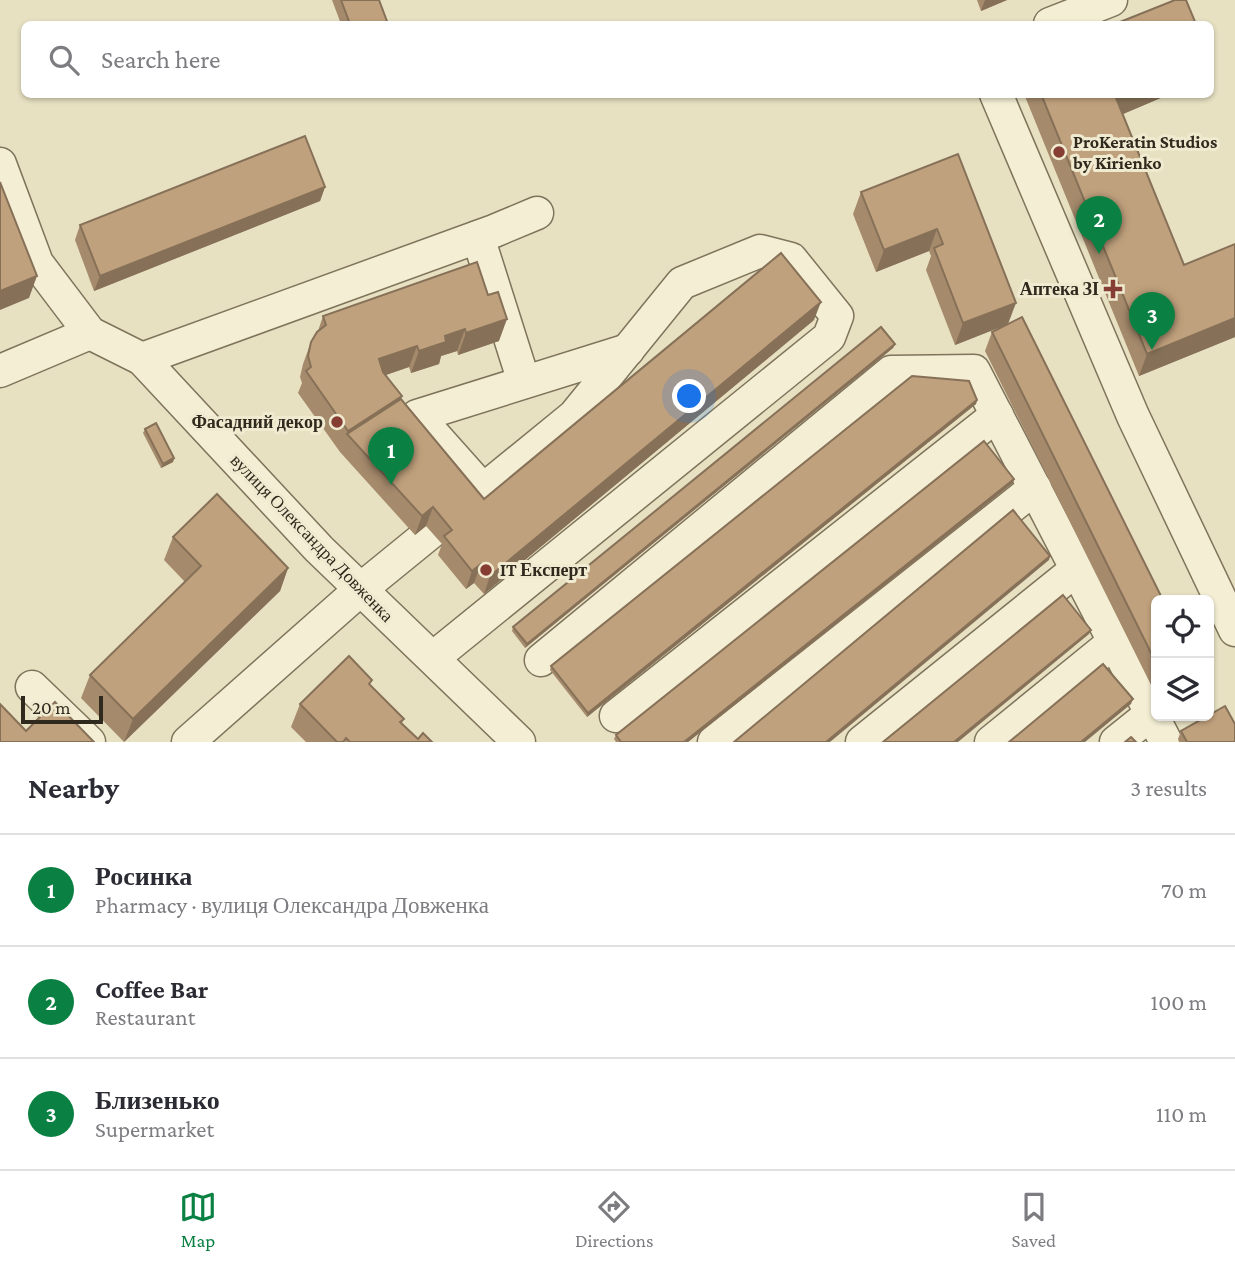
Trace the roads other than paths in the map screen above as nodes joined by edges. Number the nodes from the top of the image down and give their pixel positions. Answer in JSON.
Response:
{"nodes":[{"id":1,"x":1111,"y":0,"type":"edge"},
{"id":2,"x":1058,"y":21,"type":"edge"},
{"id":3,"x":998,"y":98,"type":"edge"},
{"id":4,"x":0,"y":164,"type":"edge"},
{"id":5,"x":537,"y":213,"type":"dead end"},
{"id":6,"x":478,"y":237,"type":"junction"},
{"id":7,"x":90,"y":333,"type":"junction"},
{"id":8,"x":628,"y":349,"type":"junction"},
{"id":9,"x":142,"y":359,"type":"junction"},
{"id":10,"x":0,"y":371,"type":"edge"},
{"id":11,"x":524,"y":382,"type":"junction"},
{"id":12,"x":997,"y":415,"type":"junction"},
{"id":13,"x":1035,"y":488,"type":"junction"},
{"id":14,"x":432,"y":532,"type":"edge"},
{"id":15,"x":1076,"y":569,"type":"junction"},
{"id":16,"x":360,"y":589,"type":"junction"},
{"id":17,"x":1235,"y":630,"type":"edge"},
{"id":18,"x":1114,"y":642,"type":"junction"},
{"id":19,"x":433,"y":659,"type":"junction"},
{"id":20,"x":541,"y":660,"type":"dead end"},
{"id":21,"x":32,"y":687,"type":"dead end"},
{"id":22,"x":1151,"y":713,"type":"joint"},
{"id":23,"x":617,"y":716,"type":"dead end"},
{"id":24,"x":1155,"y":721,"type":"edge"},
{"id":25,"x":89,"y":742,"type":"edge"},
{"id":26,"x":188,"y":742,"type":"edge"},
{"id":27,"x":519,"y":742,"type":"edge"},
{"id":28,"x":714,"y":742,"type":"edge"},
{"id":29,"x":862,"y":742,"type":"edge"},
{"id":30,"x":991,"y":742,"type":"edge"},
{"id":31,"x":1116,"y":742,"type":"edge"},
{"id":32,"x":1166,"y":742,"type":"edge"}],
"edges":[{"from":1,"to":2,"type":"street"},
{"from":3,"to":17,"type":"street"},
{"from":4,"to":7,"type":"street"},
{"from":5,"to":6,"type":"street"},
{"from":6,"to":9,"type":"street"},
{"from":6,"to":11,"type":"street"},
{"from":7,"to":9,"type":"street"},
{"from":7,"to":10,"type":"street"},
{"from":8,"to":11,"type":"street"},
{"from":8,"to":11,"type":"street"},
{"from":8,"to":19,"type":"street"},
{"from":9,"to":16,"type":"street","name":"вулиця Олександра Довженка"},
{"from":12,"to":13,"type":"street"},
{"from":12,"to":20,"type":"street"},
{"from":12,"to":23,"type":"street"},
{"from":13,"to":15,"type":"street"},
{"from":13,"to":28,"type":"street"},
{"from":14,"to":16,"type":"street"},
{"from":15,"to":18,"type":"street"},
{"from":15,"to":29,"type":"street"},
{"from":16,"to":19,"type":"street","name":"вулиця Олександра Довженка"},
{"from":16,"to":26,"type":"street"},
{"from":18,"to":22,"type":"street"},
{"from":18,"to":30,"type":"street"},
{"from":19,"to":27,"type":"street","name":"вулиця Олександра Довженка"},
{"from":21,"to":25,"type":"street"},
{"from":22,"to":31,"type":"street"},
{"from":24,"to":32,"type":"street"}]}
